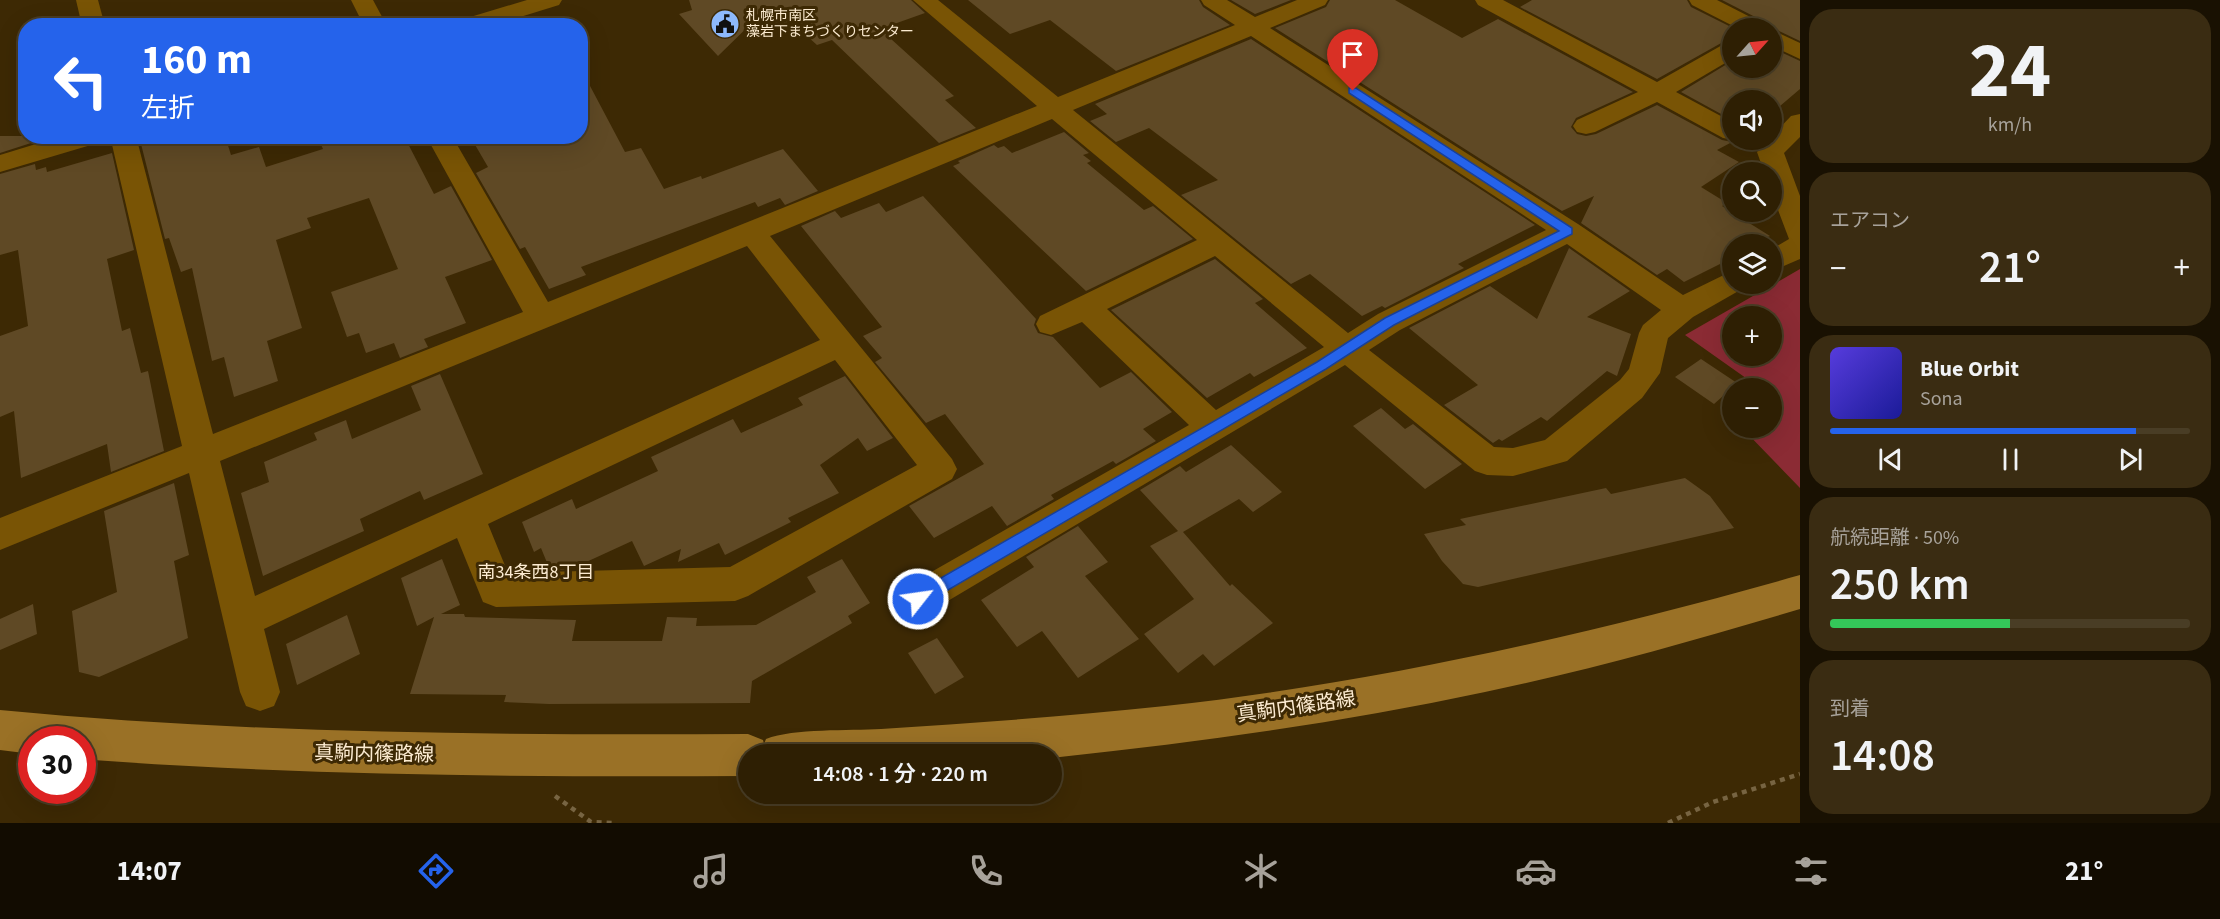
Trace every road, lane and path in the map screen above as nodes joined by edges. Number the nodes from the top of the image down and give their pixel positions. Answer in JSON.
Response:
{"nodes":[{"id":1,"x":87,"y":0,"type":"edge"},
{"id":2,"x":362,"y":0,"type":"edge"},
{"id":3,"x":550,"y":0,"type":"edge"},
{"id":4,"x":924,"y":0,"type":"edge"},
{"id":5,"x":1212,"y":0,"type":"edge"},
{"id":6,"x":1317,"y":0,"type":"edge"},
{"id":7,"x":1486,"y":0,"type":"edge"},
{"id":8,"x":1700,"y":0,"type":"edge"},
{"id":9,"x":92,"y":18,"type":"edge"},
{"id":10,"x":372,"y":18,"type":"edge"},
{"id":11,"x":491,"y":18,"type":"edge"},
{"id":12,"x":1735,"y":18,"type":"edge"},
{"id":13,"x":1253,"y":26,"type":"junction"},
{"id":14,"x":1782,"y":43,"type":"edge"},
{"id":15,"x":1800,"y":52,"type":"edge"},
{"id":16,"x":1722,"y":55,"type":"edge"},
{"id":17,"x":1656,"y":93,"type":"junction"},
{"id":18,"x":1053,"y":107,"type":"junction"},
{"id":19,"x":1800,"y":122,"type":"edge"},
{"id":20,"x":1586,"y":126,"type":"dead end"},
{"id":21,"x":1722,"y":127,"type":"edge"},
{"id":22,"x":1782,"y":133,"type":"edge"},
{"id":23,"x":66,"y":144,"type":"edge"},
{"id":24,"x":125,"y":144,"type":"edge"},
{"id":25,"x":444,"y":144,"type":"edge"},
{"id":26,"x":1761,"y":150,"type":"edge"},
{"id":27,"x":0,"y":164,"type":"edge"},
{"id":28,"x":1568,"y":231,"type":"junction"},
{"id":29,"x":752,"y":233,"type":"junction"},
{"id":30,"x":1800,"y":234,"type":"edge"},
{"id":31,"x":1218,"y":242,"type":"junction"},
{"id":32,"x":1800,"y":246,"type":"edge"},
{"id":33,"x":1782,"y":256,"type":"edge"},
{"id":34,"x":1722,"y":287,"type":"edge"},
{"id":35,"x":1086,"y":306,"type":"junction"},
{"id":36,"x":1682,"y":309,"type":"junction"},
{"id":37,"x":542,"y":318,"type":"junction"},
{"id":38,"x":1052,"y":324,"type":"dead end"},
{"id":39,"x":840,"y":344,"type":"junction"},
{"id":40,"x":1347,"y":349,"type":"junction"},
{"id":41,"x":1213,"y":427,"type":"junction"},
{"id":42,"x":202,"y":454,"type":"junction"},
{"id":43,"x":467,"y":517,"type":"junction"},
{"id":44,"x":0,"y":534,"type":"edge"},
{"id":45,"x":1800,"y":592,"type":"edge"},
{"id":46,"x":918,"y":599,"type":"dead end"},
{"id":47,"x":243,"y":620,"type":"junction"},
{"id":48,"x":260,"y":692,"type":"dead end"},
{"id":49,"x":0,"y":730,"type":"edge"},
{"id":50,"x":965,"y":744,"type":"edge"},
{"id":51,"x":738,"y":755,"type":"edge"},
{"id":52,"x":1800,"y":774,"type":"edge"},
{"id":53,"x":554,"y":796,"type":"dead end"},
{"id":54,"x":612,"y":823,"type":"edge"},
{"id":55,"x":1668,"y":823,"type":"edge"}],
"edges":[{"from":1,"to":9,"type":"street"},
{"from":2,"to":10,"type":"street"},
{"from":3,"to":11,"type":"street"},
{"from":4,"to":18,"type":"street"},
{"from":5,"to":13,"type":"street"},
{"from":6,"to":13,"type":"street"},
{"from":7,"to":17,"type":"street"},
{"from":8,"to":12,"type":"street"},
{"from":13,"to":18,"type":"street"},
{"from":13,"to":28,"type":"street"},
{"from":14,"to":15,"type":"street"},
{"from":16,"to":17,"type":"street"},
{"from":17,"to":20,"type":"street"},
{"from":17,"to":21,"type":"street"},
{"from":18,"to":29,"type":"street"},
{"from":18,"to":31,"type":"street"},
{"from":19,"to":22,"type":"street"},
{"from":23,"to":27,"type":"street"},
{"from":24,"to":42,"type":"street"},
{"from":25,"to":37,"type":"street"},
{"from":26,"to":30,"type":"street"},
{"from":28,"to":36,"type":"street"},
{"from":28,"to":40,"type":"street"},
{"from":29,"to":37,"type":"street"},
{"from":29,"to":39,"type":"street"},
{"from":31,"to":35,"type":"street"},
{"from":31,"to":40,"type":"street"},
{"from":32,"to":33,"type":"street"},
{"from":34,"to":36,"type":"street"},
{"from":35,"to":38,"type":"street"},
{"from":35,"to":41,"type":"street"},
{"from":36,"to":40,"type":"street"},
{"from":37,"to":42,"type":"street"},
{"from":39,"to":43,"type":"street"},
{"from":39,"to":43,"type":"street"},
{"from":40,"to":41,"type":"street"},
{"from":41,"to":46,"type":"street"},
{"from":42,"to":44,"type":"street"},
{"from":42,"to":47,"type":"street"},
{"from":43,"to":47,"type":"street"},
{"from":45,"to":50,"type":"main road","name":"真駒内篠路線"},
{"from":47,"to":48,"type":"street"},
{"from":49,"to":51,"type":"main road","name":"真駒内篠路線"},
{"from":52,"to":55,"type":"path"},
{"from":53,"to":54,"type":"path"}]}
